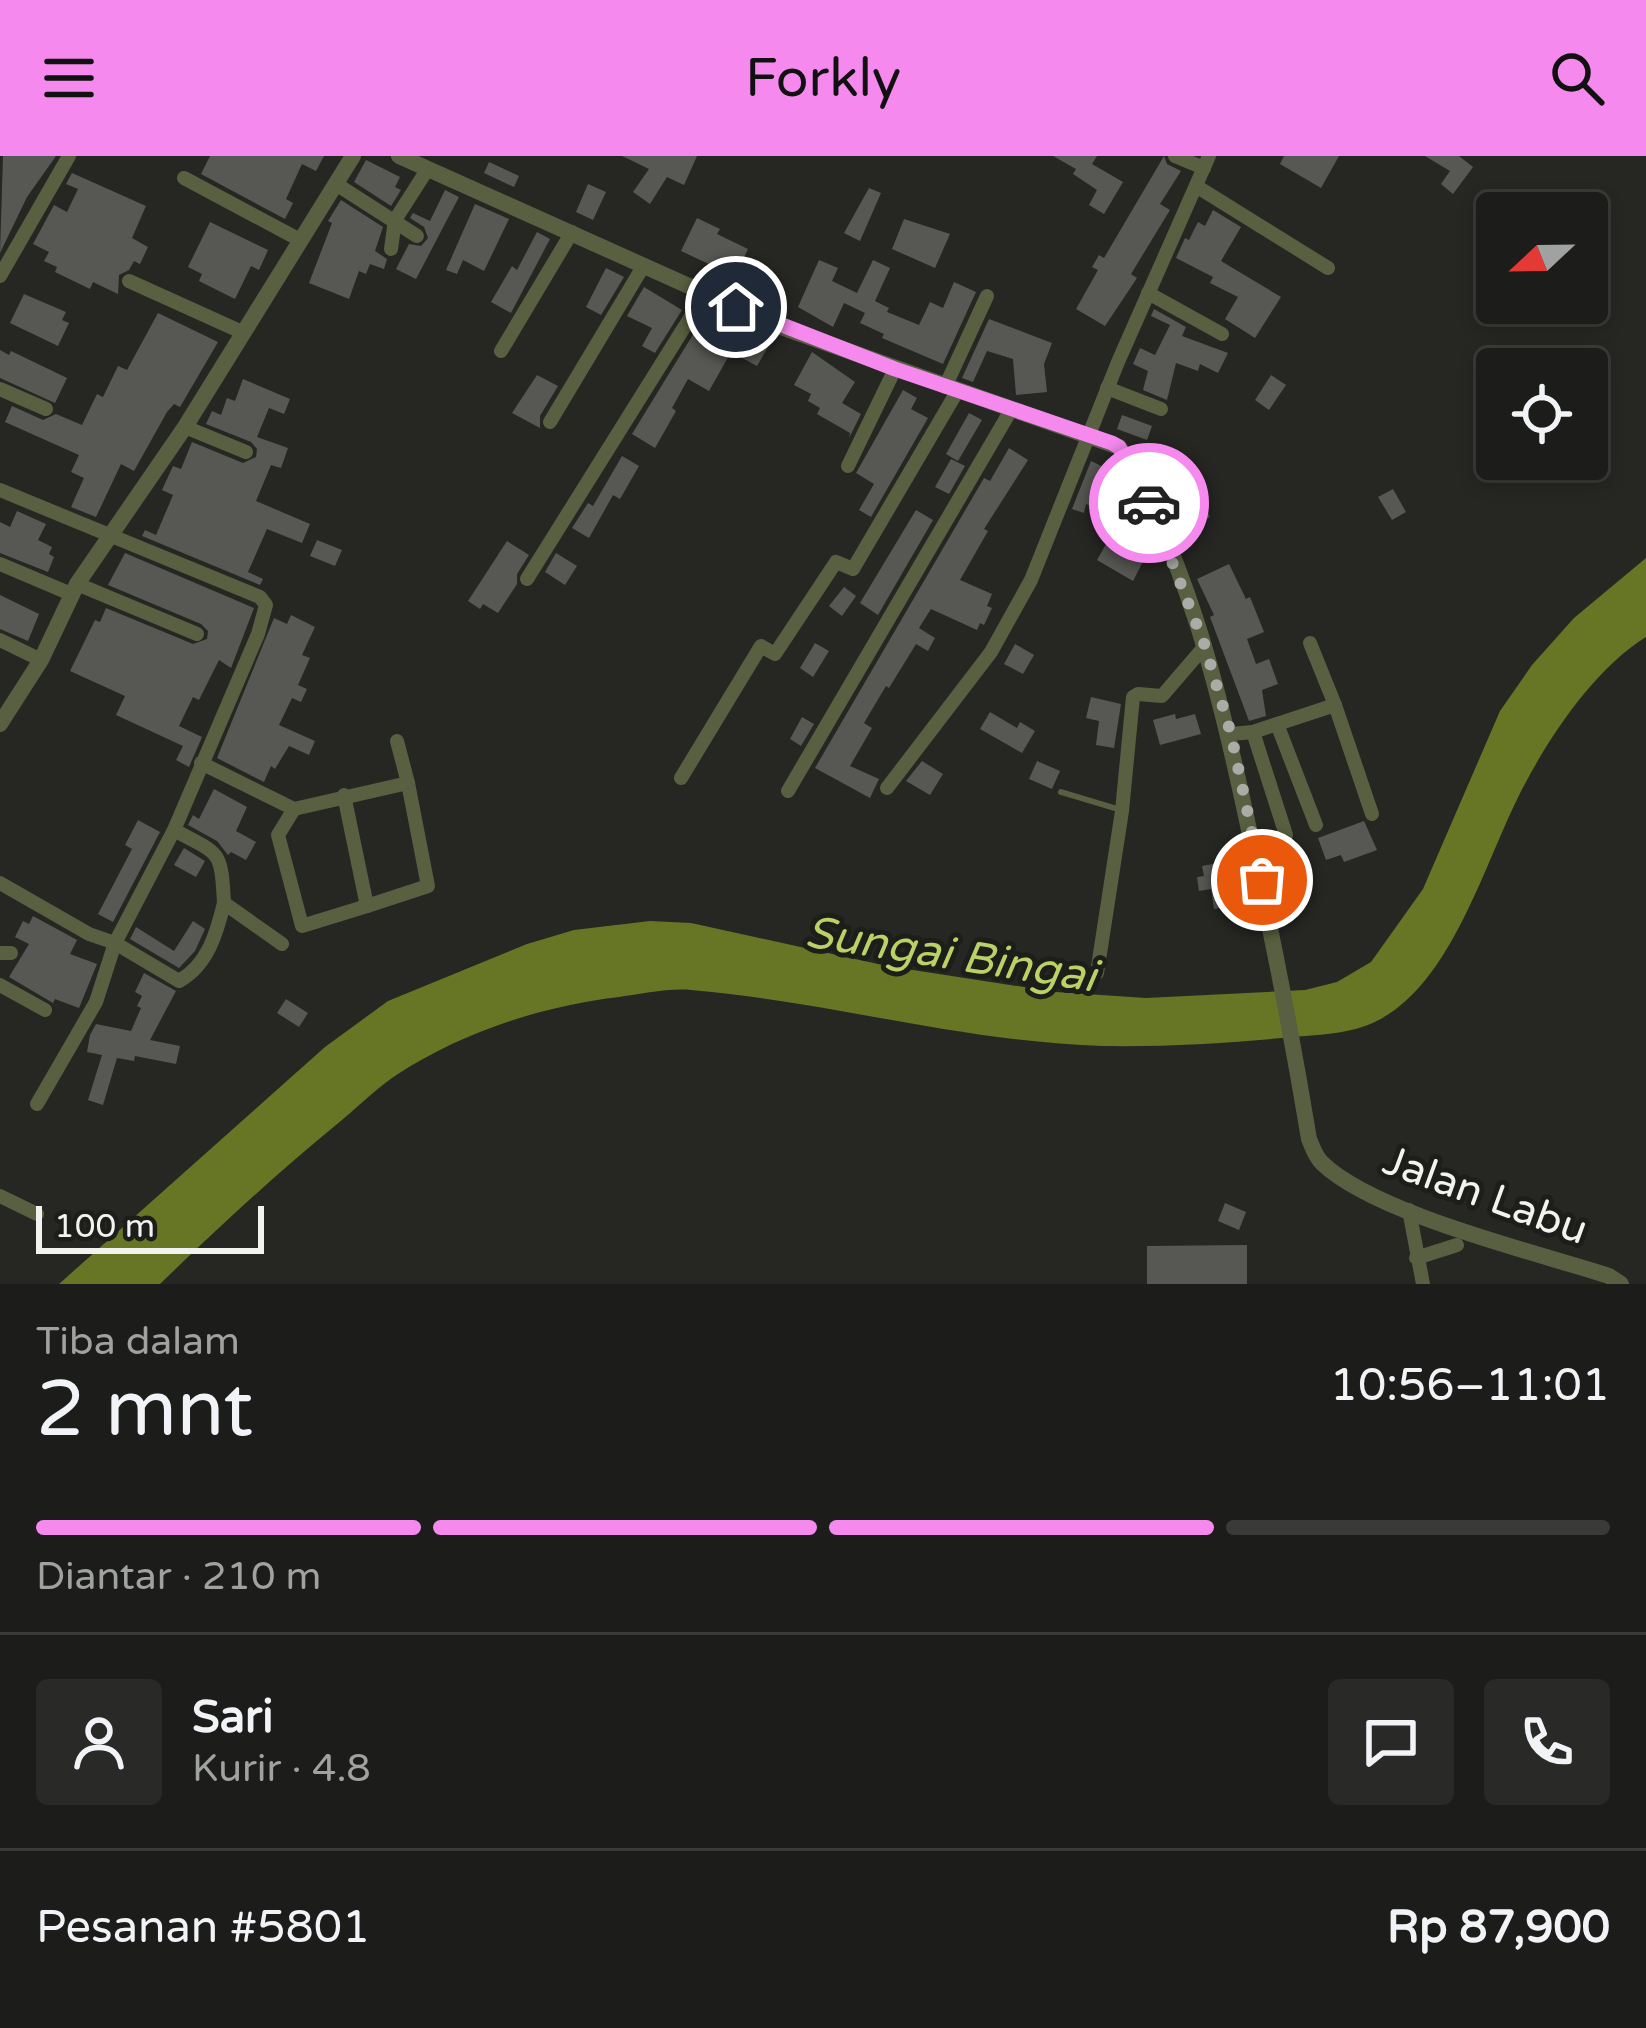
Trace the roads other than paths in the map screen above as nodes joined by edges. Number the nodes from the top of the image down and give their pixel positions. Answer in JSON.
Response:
{"nodes":[{"id":1,"x":69,"y":156,"type":"edge"},
{"id":2,"x":353,"y":156,"type":"edge"},
{"id":3,"x":399,"y":156,"type":"edge"},
{"id":4,"x":1175,"y":156,"type":"edge"},
{"id":5,"x":1206,"y":162,"type":"edge"},
{"id":6,"x":427,"y":170,"type":"junction"},
{"id":7,"x":184,"y":178,"type":"dead end"},
{"id":8,"x":337,"y":184,"type":"junction"},
{"id":9,"x":1196,"y":186,"type":"junction"},
{"id":10,"x":395,"y":220,"type":"junction"},
{"id":11,"x":572,"y":232,"type":"junction"},
{"id":12,"x":417,"y":236,"type":"dead end"},
{"id":13,"x":300,"y":240,"type":"junction"},
{"id":14,"x":391,"y":249,"type":"dead end"},
{"id":15,"x":644,"y":265,"type":"junction"},
{"id":16,"x":1328,"y":268,"type":"dead end"},
{"id":17,"x":0,"y":276,"type":"edge"},
{"id":18,"x":129,"y":281,"type":"dead end"},
{"id":19,"x":1148,"y":293,"type":"junction"},
{"id":20,"x":705,"y":294,"type":"junction"},
{"id":21,"x":987,"y":296,"type":"dead end"},
{"id":22,"x":244,"y":333,"type":"junction"},
{"id":23,"x":1222,"y":334,"type":"dead end"},
{"id":24,"x":501,"y":351,"type":"dead end"},
{"id":25,"x":895,"y":369,"type":"junction"},
{"id":26,"x":1107,"y":388,"type":"junction"},
{"id":27,"x":0,"y":389,"type":"edge"},
{"id":28,"x":952,"y":389,"type":"junction"},
{"id":29,"x":1161,"y":409,"type":"dead end"},
{"id":30,"x":46,"y":410,"type":"dead end"},
{"id":31,"x":1011,"y":410,"type":"junction"},
{"id":32,"x":550,"y":422,"type":"dead end"},
{"id":33,"x":185,"y":427,"type":"junction"},
{"id":34,"x":1087,"y":436,"type":"junction"},
{"id":35,"x":246,"y":452,"type":"dead end"},
{"id":36,"x":848,"y":466,"type":"dead end"},
{"id":37,"x":0,"y":490,"type":"edge"},
{"id":38,"x":109,"y":534,"type":"junction"},
{"id":39,"x":0,"y":564,"type":"edge"},
{"id":40,"x":527,"y":579,"type":"dead end"},
{"id":41,"x":74,"y":589,"type":"junction"},
{"id":42,"x":197,"y":634,"type":"dead end"},
{"id":43,"x":0,"y":640,"type":"edge"},
{"id":44,"x":1310,"y":643,"type":"dead end"},
{"id":45,"x":1205,"y":646,"type":"junction"},
{"id":46,"x":41,"y":659,"type":"junction"},
{"id":47,"x":1335,"y":705,"type":"junction"},
{"id":48,"x":0,"y":724,"type":"edge"},
{"id":49,"x":1277,"y":724,"type":"junction"},
{"id":50,"x":1252,"y":732,"type":"junction"},
{"id":51,"x":1231,"y":734,"type":"junction"},
{"id":52,"x":397,"y":741,"type":"dead end"},
{"id":53,"x":201,"y":763,"type":"junction"},
{"id":54,"x":681,"y":778,"type":"dead end"},
{"id":55,"x":408,"y":783,"type":"junction"},
{"id":56,"x":887,"y":788,"type":"dead end"},
{"id":57,"x":788,"y":791,"type":"dead end"},
{"id":58,"x":1061,"y":792,"type":"dead end"},
{"id":59,"x":344,"y":796,"type":"junction"},
{"id":60,"x":294,"y":809,"type":"junction"},
{"id":61,"x":1123,"y":811,"type":"junction"},
{"id":62,"x":1372,"y":814,"type":"dead end"},
{"id":63,"x":1316,"y":825,"type":"dead end"},
{"id":64,"x":173,"y":830,"type":"junction"},
{"id":65,"x":1286,"y":836,"type":"dead end"},
{"id":66,"x":0,"y":883,"type":"edge"},
{"id":67,"x":224,"y":903,"type":"junction"},
{"id":68,"x":368,"y":907,"type":"junction"},
{"id":69,"x":115,"y":943,"type":"junction"},
{"id":70,"x":282,"y":944,"type":"dead end"},
{"id":71,"x":1097,"y":973,"type":"dead end"},
{"id":72,"x":0,"y":985,"type":"edge"},
{"id":73,"x":45,"y":1010,"type":"dead end"},
{"id":74,"x":37,"y":1104,"type":"dead end"},
{"id":75,"x":0,"y":1196,"type":"edge"},
{"id":76,"x":1409,"y":1210,"type":"junction"},
{"id":77,"x":37,"y":1214,"type":"dead end"},
{"id":78,"x":1457,"y":1245,"type":"dead end"},
{"id":79,"x":1416,"y":1258,"type":"junction"},
{"id":80,"x":1423,"y":1284,"type":"edge"},
{"id":81,"x":1621,"y":1284,"type":"edge"}],
"edges":[{"from":1,"to":17,"type":"street"},
{"from":2,"to":8,"type":"street"},
{"from":3,"to":6,"type":"street","name":"Jalan Labu"},
{"from":4,"to":5,"type":"street"},
{"from":5,"to":9,"type":"street"},
{"from":6,"to":10,"type":"street"},
{"from":6,"to":11,"type":"street","name":"Jalan Labu"},
{"from":7,"to":13,"type":"street"},
{"from":8,"to":10,"type":"street"},
{"from":8,"to":13,"type":"street"},
{"from":9,"to":16,"type":"street"},
{"from":9,"to":19,"type":"street"},
{"from":10,"to":12,"type":"street"},
{"from":10,"to":14,"type":"street"},
{"from":11,"to":15,"type":"street","name":"Jalan Labu"},
{"from":11,"to":24,"type":"street"},
{"from":13,"to":22,"type":"street"},
{"from":15,"to":20,"type":"street","name":"Jalan Labu"},
{"from":15,"to":32,"type":"street"},
{"from":18,"to":22,"type":"street"},
{"from":19,"to":23,"type":"street"},
{"from":19,"to":26,"type":"street"},
{"from":20,"to":25,"type":"street","name":"Jalan Labu"},
{"from":20,"to":40,"type":"street"},
{"from":21,"to":28,"type":"street"},
{"from":22,"to":33,"type":"street"},
{"from":25,"to":28,"type":"street","name":"Jalan Labu"},
{"from":25,"to":36,"type":"street"},
{"from":26,"to":29,"type":"street"},
{"from":26,"to":34,"type":"street"},
{"from":27,"to":30,"type":"street"},
{"from":28,"to":31,"type":"street","name":"Jalan Labu"},
{"from":28,"to":54,"type":"street"},
{"from":31,"to":34,"type":"street","name":"Jalan Labu"},
{"from":31,"to":57,"type":"street"},
{"from":33,"to":35,"type":"street"},
{"from":33,"to":38,"type":"street"},
{"from":34,"to":45,"type":"street","name":"Jalan Labu"},
{"from":34,"to":56,"type":"street"},
{"from":37,"to":38,"type":"street"},
{"from":38,"to":41,"type":"street"},
{"from":38,"to":53,"type":"street"},
{"from":39,"to":41,"type":"street"},
{"from":41,"to":42,"type":"street"},
{"from":41,"to":46,"type":"street"},
{"from":43,"to":46,"type":"street"},
{"from":44,"to":47,"type":"street"},
{"from":45,"to":51,"type":"street","name":"Jalan Labu"},
{"from":45,"to":61,"type":"street"},
{"from":46,"to":48,"type":"street"},
{"from":47,"to":49,"type":"street"},
{"from":47,"to":62,"type":"street"},
{"from":49,"to":50,"type":"street"},
{"from":49,"to":63,"type":"street"},
{"from":50,"to":51,"type":"street"},
{"from":50,"to":65,"type":"street"},
{"from":51,"to":76,"type":"street","name":"Jalan Labu"},
{"from":52,"to":55,"type":"street"},
{"from":53,"to":60,"type":"street"},
{"from":53,"to":64,"type":"street"},
{"from":55,"to":59,"type":"street"},
{"from":55,"to":68,"type":"street"},
{"from":58,"to":61,"type":"lane"},
{"from":59,"to":60,"type":"street"},
{"from":59,"to":68,"type":"street"},
{"from":60,"to":68,"type":"street"},
{"from":61,"to":71,"type":"street"},
{"from":64,"to":67,"type":"street"},
{"from":64,"to":69,"type":"street"},
{"from":66,"to":69,"type":"street"},
{"from":67,"to":69,"type":"street"},
{"from":67,"to":70,"type":"street"},
{"from":69,"to":74,"type":"street"},
{"from":72,"to":73,"type":"street"},
{"from":75,"to":77,"type":"street"},
{"from":76,"to":79,"type":"street"},
{"from":76,"to":81,"type":"street","name":"Jalan Labu"},
{"from":78,"to":79,"type":"street"},
{"from":79,"to":80,"type":"street"}]}
